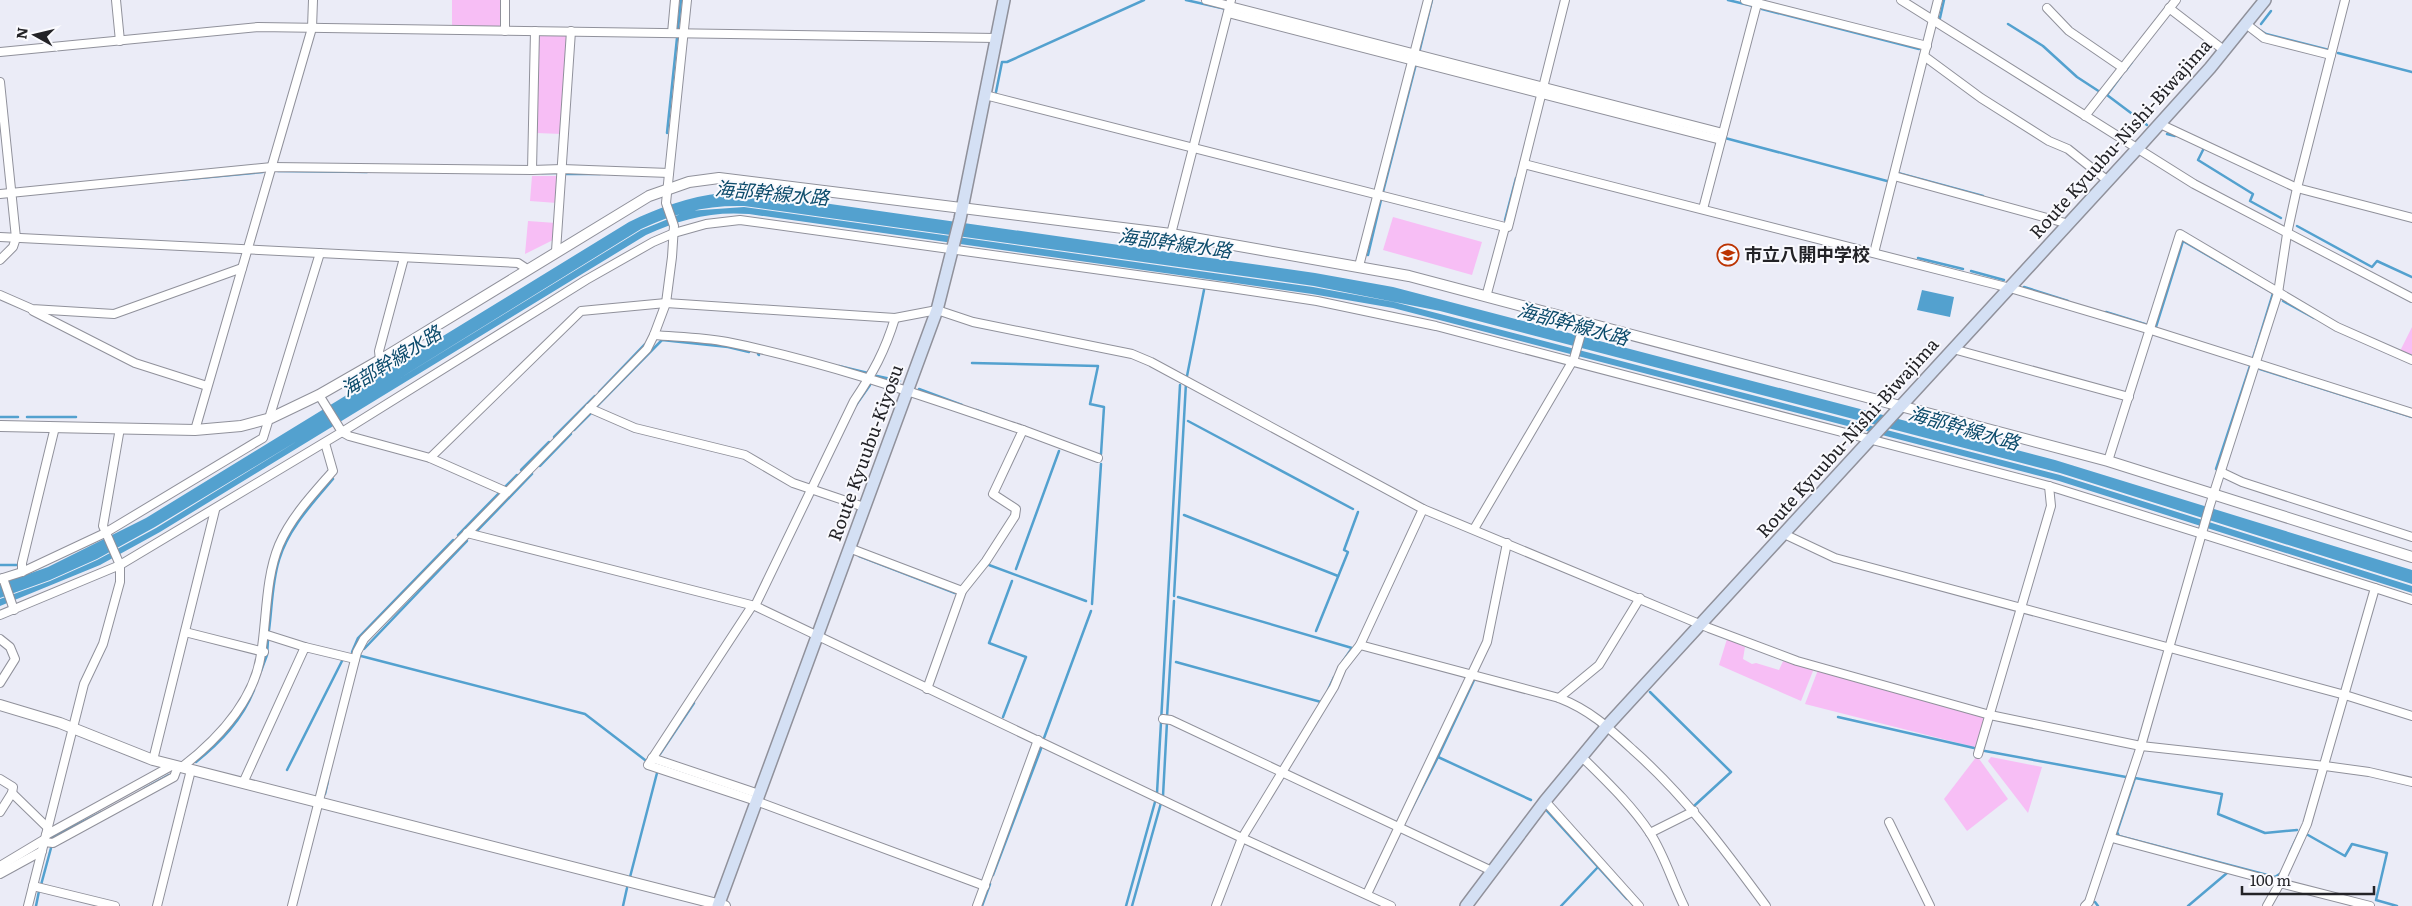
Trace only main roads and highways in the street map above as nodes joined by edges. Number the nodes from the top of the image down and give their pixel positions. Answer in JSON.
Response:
{"nodes":[{"id":1,"x":1004,"y":0,"type":"edge"},
{"id":2,"x":2265,"y":0,"type":"edge"},
{"id":3,"x":720,"y":905,"type":"edge"},
{"id":4,"x":1466,"y":906,"type":"edge"}],
"edges":[{"from":1,"to":3,"type":"main road","name":"Route Kyuubu-Kiyosu"},
{"from":2,"to":4,"type":"main road","name":"Route Kyuubu-Nishi-Biwajima"}]}
